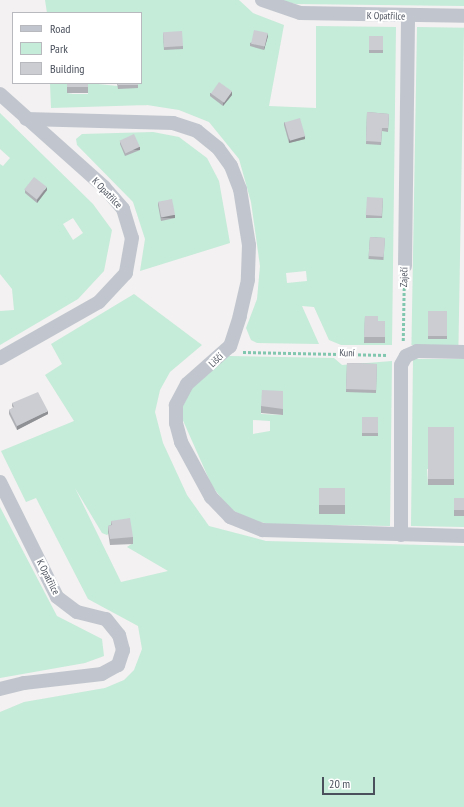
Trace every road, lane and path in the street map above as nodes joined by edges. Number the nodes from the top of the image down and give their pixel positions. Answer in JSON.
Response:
{"nodes":[{"id":1,"x":262,"y":0,"type":"edge"},
{"id":2,"x":408,"y":16,"type":"junction"},
{"id":3,"x":464,"y":16,"type":"edge"},
{"id":4,"x":0,"y":94,"type":"edge"},
{"id":5,"x":26,"y":119,"type":"junction"},
{"id":6,"x":405,"y":266,"type":"joint"},
{"id":7,"x":230,"y":346,"type":"junction"},
{"id":8,"x":464,"y":352,"type":"edge"},
{"id":9,"x":406,"y":356,"type":"junction"},
{"id":10,"x":0,"y":358,"type":"edge"},
{"id":11,"x":0,"y":482,"type":"edge"},
{"id":12,"x":401,"y":535,"type":"junction"},
{"id":13,"x":464,"y":536,"type":"edge"},
{"id":14,"x":0,"y":689,"type":"edge"}],
"edges":[{"from":1,"to":2,"type":"street","name":"K Opatřilce"},
{"from":2,"to":3,"type":"street","name":"K Opatřilce"},
{"from":2,"to":6,"type":"street","name":"Zaječí"},
{"from":4,"to":5,"type":"street","name":"K Opatřilce"},
{"from":5,"to":7,"type":"street","name":"Liščí"},
{"from":5,"to":10,"type":"street","name":"K Opatřilce"},
{"from":6,"to":9,"type":"path","name":"Zaječí"},
{"from":7,"to":9,"type":"path","name":"Kuní"},
{"from":7,"to":12,"type":"street","name":"Liščí"},
{"from":8,"to":9,"type":"street"},
{"from":9,"to":12,"type":"street"},
{"from":11,"to":14,"type":"street","name":"K Opatřilce"},
{"from":12,"to":13,"type":"street","name":"Liščí"}]}
